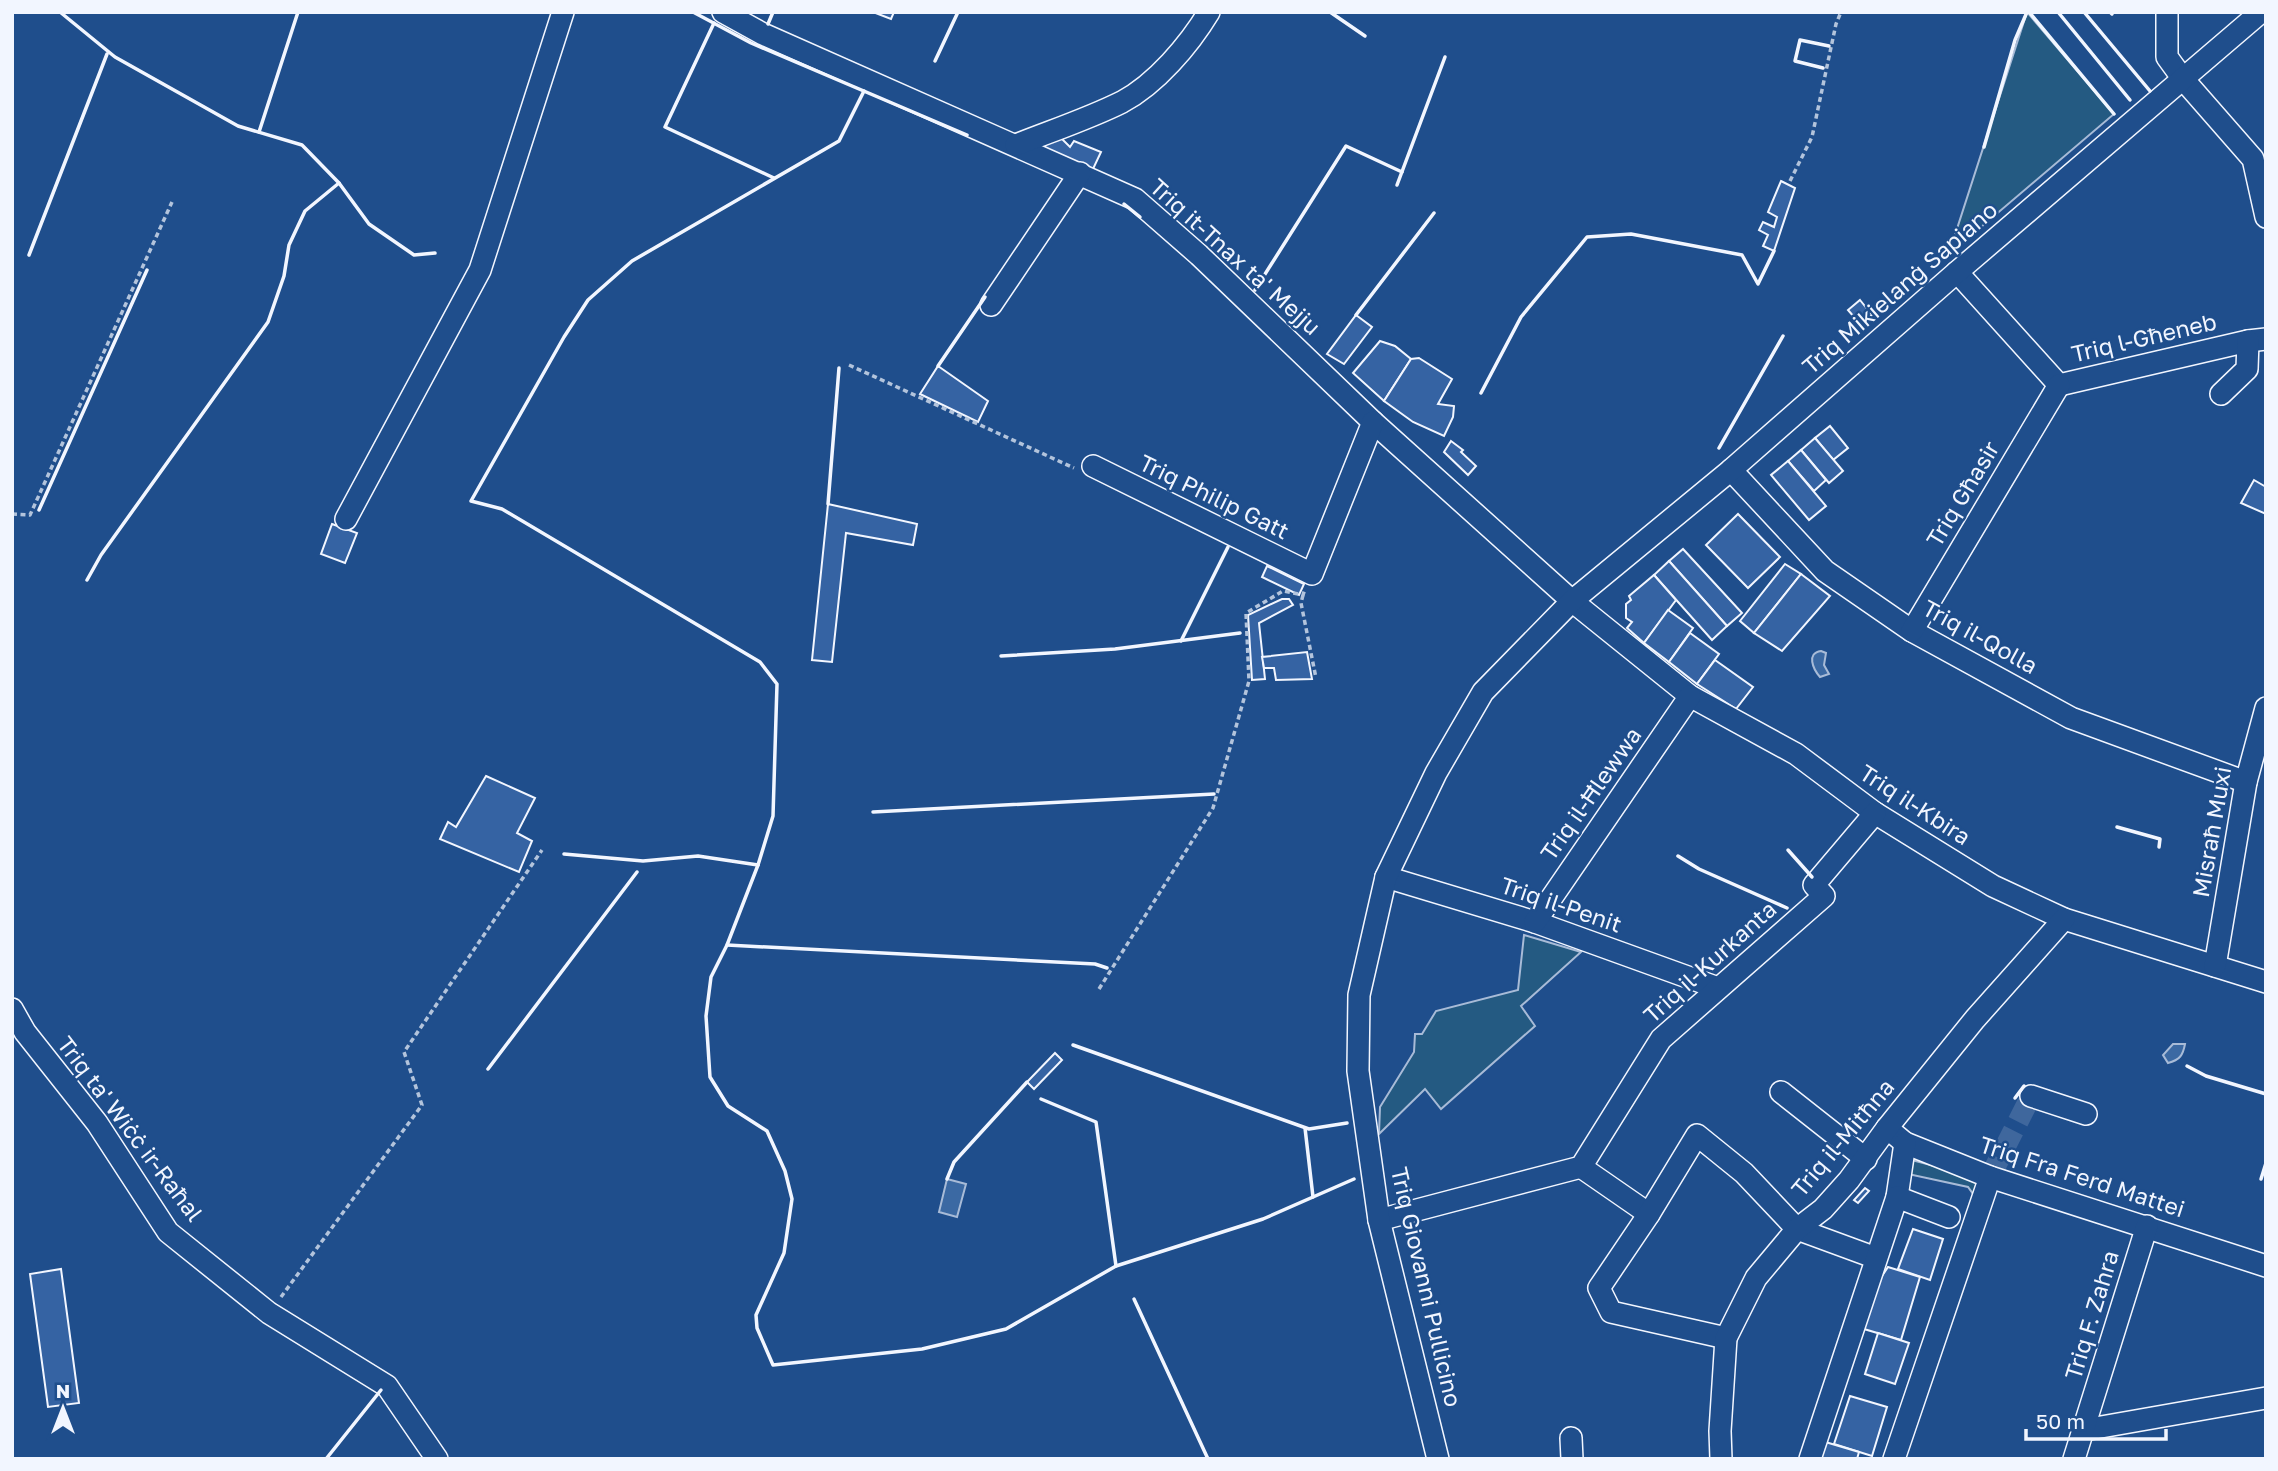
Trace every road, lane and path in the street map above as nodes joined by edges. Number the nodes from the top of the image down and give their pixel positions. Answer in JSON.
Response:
{"nodes":[{"id":1,"x":563,"y":12,"type":"edge"},
{"id":2,"x":723,"y":12,"type":"edge"},
{"id":3,"x":1209,"y":12,"type":"edge"},
{"id":4,"x":1840,"y":12,"type":"edge"},
{"id":5,"x":2168,"y":12,"type":"edge"},
{"id":6,"x":2262,"y":12,"type":"edge"},
{"id":7,"x":2183,"y":79,"type":"junction"},
{"id":8,"x":1016,"y":145,"type":"junction"},
{"id":9,"x":2259,"y":160,"type":"edge"},
{"id":10,"x":1080,"y":173,"type":"junction"},
{"id":11,"x":1790,"y":181,"type":"dead end"},
{"id":12,"x":172,"y":202,"type":"dead end"},
{"id":13,"x":2266,"y":217,"type":"edge"},
{"id":14,"x":1957,"y":272,"type":"junction"},
{"id":15,"x":992,"y":305,"type":"dead end"},
{"id":16,"x":2257,"y":340,"type":"edge"},
{"id":17,"x":849,"y":365,"type":"dead end"},
{"id":18,"x":2059,"y":384,"type":"junction"},
{"id":19,"x":2221,"y":394,"type":"dead end"},
{"id":20,"x":1373,"y":422,"type":"junction"},
{"id":21,"x":1093,"y":467,"type":"joint"},
{"id":22,"x":1731,"y":470,"type":"junction"},
{"id":23,"x":12,"y":514,"type":"edge"},
{"id":24,"x":346,"y":519,"type":"dead end"},
{"id":25,"x":1311,"y":574,"type":"junction"},
{"id":26,"x":1303,"y":595,"type":"junction"},
{"id":27,"x":1572,"y":601,"type":"junction"},
{"id":28,"x":1912,"y":631,"type":"junction"},
{"id":29,"x":1316,"y":678,"type":"dead end"},
{"id":30,"x":1690,"y":696,"type":"junction"},
{"id":31,"x":2266,"y":708,"type":"edge"},
{"id":32,"x":2246,"y":782,"type":"junction"},
{"id":33,"x":1875,"y":813,"type":"junction"},
{"id":34,"x":542,"y":850,"type":"dead end"},
{"id":35,"x":1386,"y":877,"type":"junction"},
{"id":36,"x":2064,"y":919,"type":"junction"},
{"id":37,"x":1535,"y":922,"type":"junction"},
{"id":38,"x":2215,"y":966,"type":"junction"},
{"id":39,"x":2266,"y":982,"type":"edge"},
{"id":40,"x":1718,"y":988,"type":"junction"},
{"id":41,"x":1099,"y":989,"type":"dead end"},
{"id":42,"x":12,"y":1009,"type":"edge"},
{"id":43,"x":19,"y":1032,"type":"edge"},
{"id":44,"x":1780,"y":1092,"type":"dead end"},
{"id":45,"x":2031,"y":1096,"type":"dead end"},
{"id":46,"x":2086,"y":1114,"type":"dead end"},
{"id":47,"x":1887,"y":1128,"type":"junction"},
{"id":48,"x":1905,"y":1143,"type":"junction"},
{"id":49,"x":1866,"y":1159,"type":"junction"},
{"id":50,"x":1581,"y":1167,"type":"junction"},
{"id":51,"x":1990,"y":1177,"type":"junction"},
{"id":52,"x":1897,"y":1197,"type":"junction"},
{"id":53,"x":1649,"y":1214,"type":"junction"},
{"id":54,"x":1949,"y":1217,"type":"dead end"},
{"id":55,"x":1380,"y":1220,"type":"junction"},
{"id":56,"x":2147,"y":1226,"type":"junction"},
{"id":57,"x":1797,"y":1229,"type":"junction"},
{"id":58,"x":1876,"y":1258,"type":"junction"},
{"id":59,"x":2266,"y":1266,"type":"edge"},
{"id":60,"x":269,"y":1313,"type":"junction"},
{"id":61,"x":1726,"y":1338,"type":"junction"},
{"id":62,"x":2266,"y":1398,"type":"edge"},
{"id":63,"x":2084,"y":1430,"type":"junction"},
{"id":64,"x":437,"y":1459,"type":"edge"},
{"id":65,"x":1438,"y":1459,"type":"edge"},
{"id":66,"x":1721,"y":1459,"type":"edge"},
{"id":67,"x":1810,"y":1459,"type":"edge"},
{"id":68,"x":1894,"y":1459,"type":"edge"},
{"id":69,"x":2074,"y":1459,"type":"edge"}],
"edges":[{"from":1,"to":24,"type":"street"},
{"from":2,"to":8,"type":"street","name":"Triq it-Tnax ta' Mejju"},
{"from":3,"to":8,"type":"street"},
{"from":4,"to":11,"type":"path"},
{"from":5,"to":7,"type":"street"},
{"from":6,"to":7,"type":"street","name":"Triq Mikielanġ Sapiano"},
{"from":7,"to":9,"type":"street"},
{"from":7,"to":14,"type":"street","name":"Triq Mikielanġ Sapiano"},
{"from":8,"to":10,"type":"street","name":"Triq it-Tnax ta' Mejju"},
{"from":9,"to":13,"type":"street"},
{"from":10,"to":15,"type":"street"},
{"from":10,"to":20,"type":"street","name":"Triq it-Tnax ta' Mejju"},
{"from":12,"to":23,"type":"path"},
{"from":14,"to":18,"type":"street","name":"Triq l-Għeneb"},
{"from":14,"to":22,"type":"street","name":"Triq Mikielanġ Sapiano"},
{"from":16,"to":18,"type":"street","name":"Triq l-Għeneb"},
{"from":16,"to":19,"type":"street"},
{"from":17,"to":21,"type":"path"},
{"from":18,"to":28,"type":"street","name":"Triq Għasir"},
{"from":20,"to":25,"type":"street"},
{"from":20,"to":27,"type":"street","name":"Triq it-Tnax ta' Mejju"},
{"from":21,"to":25,"type":"street","name":"Triq Philip Gatt"},
{"from":22,"to":27,"type":"street","name":"Triq Mikielanġ Sapiano"},
{"from":22,"to":28,"type":"street","name":"Triq il-Qolla"},
{"from":25,"to":26,"type":"path"},
{"from":26,"to":29,"type":"path"},
{"from":26,"to":41,"type":"path"},
{"from":27,"to":30,"type":"street","name":"Triq il-Kbira"},
{"from":27,"to":35,"type":"street","name":"Triq Giovanni Pullicino"},
{"from":28,"to":32,"type":"street","name":"Triq il-Qolla"},
{"from":30,"to":33,"type":"street","name":"Triq il-Kbira"},
{"from":30,"to":37,"type":"street","name":"Triq il-Ħlewwa"},
{"from":31,"to":32,"type":"street","name":"Misraħ Muxi"},
{"from":32,"to":38,"type":"street","name":"Misraħ Muxi"},
{"from":33,"to":36,"type":"street","name":"Triq il-Kbira"},
{"from":33,"to":40,"type":"street","name":"Triq il-Kurkanta"},
{"from":34,"to":60,"type":"path"},
{"from":35,"to":37,"type":"street","name":"Triq il-Penit"},
{"from":35,"to":55,"type":"street","name":"Triq Giovanni Pullicino"},
{"from":36,"to":38,"type":"street","name":"Triq il-Kbira"},
{"from":36,"to":47,"type":"street","name":"Triq il-Mitħna"},
{"from":37,"to":40,"type":"street","name":"Triq il-Penit"},
{"from":38,"to":39,"type":"street","name":"Triq il-Kbira"},
{"from":40,"to":50,"type":"street","name":"Triq il-Kurkanta"},
{"from":42,"to":43,"type":"street","name":"Triq ta' Wiċċ ir-Raħal"},
{"from":43,"to":60,"type":"street","name":"Triq ta' Wiċċ ir-Raħal"},
{"from":44,"to":49,"type":"street"},
{"from":45,"to":46,"type":"street"},
{"from":47,"to":48,"type":"street","name":"Triq Fra Ferd Mattei"},
{"from":47,"to":49,"type":"street","name":"Triq il-Mitħna"},
{"from":48,"to":51,"type":"street","name":"Triq Fra Ferd Mattei"},
{"from":48,"to":52,"type":"street"},
{"from":49,"to":57,"type":"street","name":"Triq il-Mitħna"},
{"from":50,"to":53,"type":"street"},
{"from":50,"to":55,"type":"street"},
{"from":51,"to":56,"type":"street","name":"Triq Fra Ferd Mattei"},
{"from":51,"to":68,"type":"street"},
{"from":52,"to":54,"type":"street"},
{"from":52,"to":58,"type":"street"},
{"from":53,"to":57,"type":"street"},
{"from":53,"to":61,"type":"street"},
{"from":55,"to":65,"type":"street","name":"Triq Giovanni Pullicino"},
{"from":56,"to":59,"type":"street","name":"Triq Fra Ferd Mattei"},
{"from":56,"to":63,"type":"street","name":"Triq F. Zahra"},
{"from":57,"to":58,"type":"street"},
{"from":57,"to":61,"type":"street","name":"Triq il-Mitħna"},
{"from":58,"to":67,"type":"street"},
{"from":60,"to":64,"type":"street","name":"Triq ta' Wiċċ ir-Raħal"},
{"from":61,"to":66,"type":"street","name":"Triq il-Mitħna"},
{"from":62,"to":63,"type":"street"},
{"from":63,"to":69,"type":"street","name":"Triq F. Zahra"}]}
